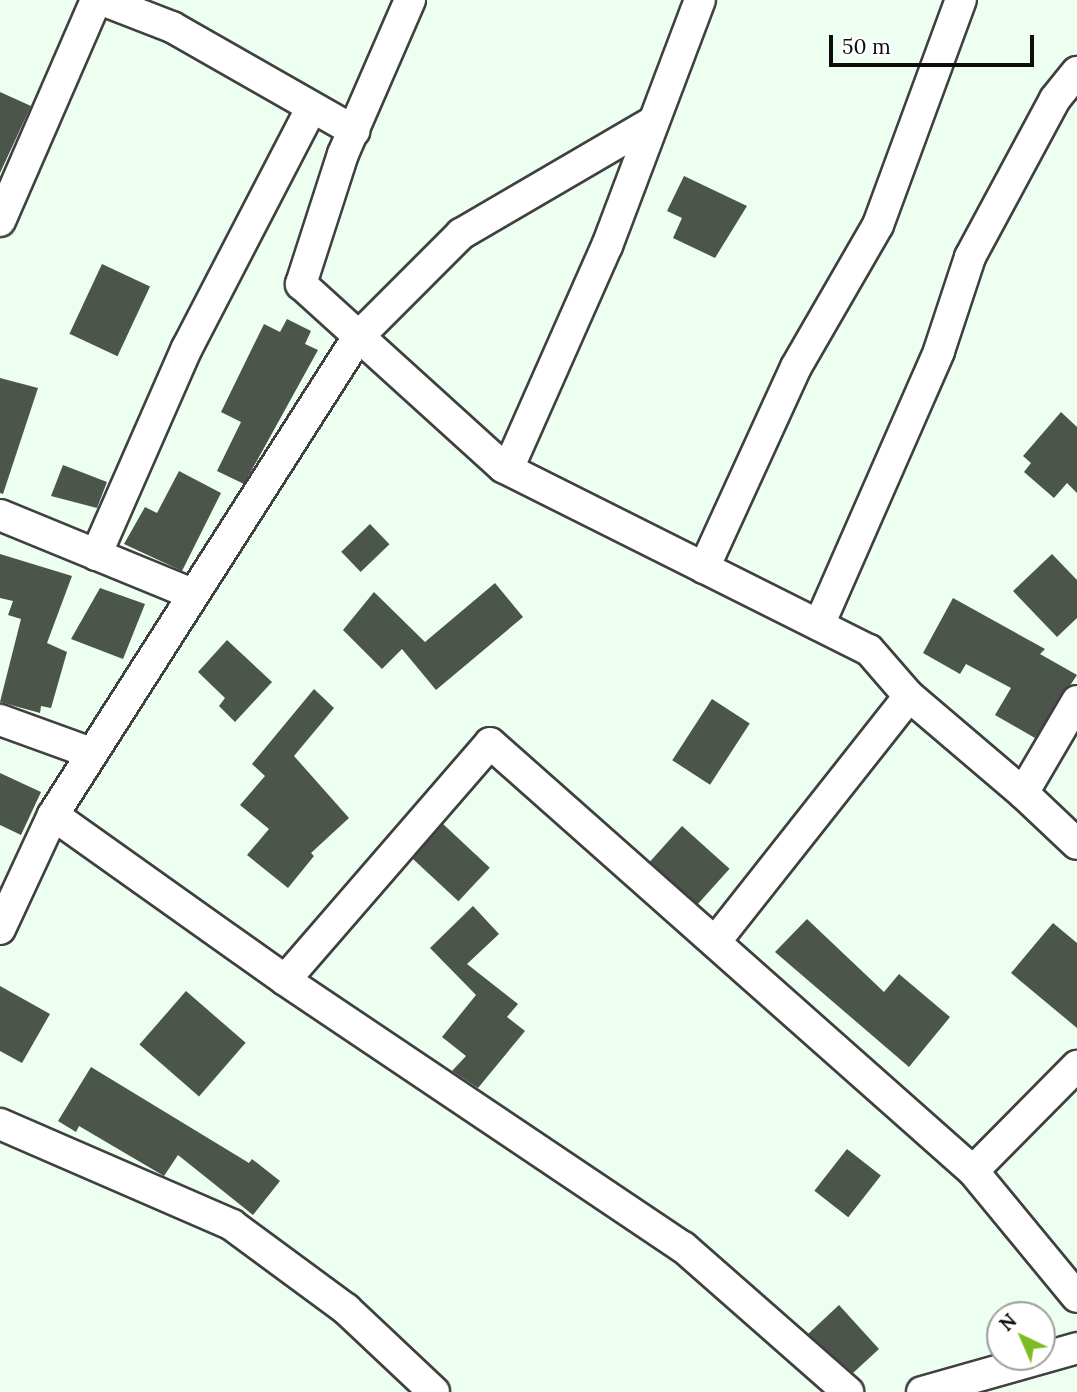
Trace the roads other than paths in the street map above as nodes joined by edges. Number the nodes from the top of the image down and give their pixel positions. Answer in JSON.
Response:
{"nodes":[{"id":1,"x":96,"y":0,"type":"edge"},
{"id":2,"x":102,"y":0,"type":"edge"},
{"id":3,"x":410,"y":0,"type":"edge"},
{"id":4,"x":700,"y":0,"type":"edge"},
{"id":5,"x":961,"y":0,"type":"edge"},
{"id":6,"x":1077,"y":72,"type":"edge"},
{"id":7,"x":311,"y":109,"type":"junction"},
{"id":8,"x":653,"y":122,"type":"junction"},
{"id":9,"x":354,"y":131,"type":"junction"},
{"id":10,"x":0,"y":221,"type":"edge"},
{"id":11,"x":358,"y":337,"type":"junction"},
{"id":12,"x":508,"y":469,"type":"junction"},
{"id":13,"x":0,"y":515,"type":"edge"},
{"id":14,"x":96,"y":555,"type":"junction"},
{"id":15,"x":704,"y":568,"type":"junction"},
{"id":16,"x":190,"y":593,"type":"junction"},
{"id":17,"x":819,"y":625,"type":"junction"},
{"id":18,"x":909,"y":696,"type":"junction"},
{"id":19,"x":1077,"y":701,"type":"edge"},
{"id":20,"x":0,"y":720,"type":"edge"},
{"id":21,"x":91,"y":753,"type":"junction"},
{"id":22,"x":1023,"y":793,"type":"junction"},
{"id":23,"x":53,"y":815,"type":"junction"},
{"id":24,"x":1077,"y":844,"type":"edge"},
{"id":25,"x":1,"y":924,"type":"edge"},
{"id":26,"x":715,"y":942,"type":"junction"},
{"id":27,"x":285,"y":980,"type":"junction"},
{"id":28,"x":1077,"y":1066,"type":"edge"},
{"id":29,"x":0,"y":1124,"type":"edge"},
{"id":30,"x":973,"y":1171,"type":"junction"},
{"id":31,"x":1077,"y":1297,"type":"edge"},
{"id":32,"x":1077,"y":1348,"type":"edge"},
{"id":33,"x":434,"y":1392,"type":"edge"},
{"id":34,"x":848,"y":1392,"type":"edge"},
{"id":35,"x":922,"y":1392,"type":"edge"}],
"edges":[{"from":1,"to":10,"type":"street"},
{"from":2,"to":7,"type":"street"},
{"from":3,"to":9,"type":"street"},
{"from":4,"to":8,"type":"street"},
{"from":5,"to":15,"type":"street"},
{"from":6,"to":17,"type":"street"},
{"from":7,"to":9,"type":"street"},
{"from":7,"to":14,"type":"street"},
{"from":8,"to":11,"type":"street"},
{"from":8,"to":12,"type":"street"},
{"from":9,"to":11,"type":"street"},
{"from":11,"to":12,"type":"street"},
{"from":11,"to":16,"type":"street"},
{"from":12,"to":15,"type":"street"},
{"from":13,"to":14,"type":"street"},
{"from":14,"to":16,"type":"street"},
{"from":15,"to":17,"type":"street"},
{"from":16,"to":21,"type":"street"},
{"from":17,"to":18,"type":"street"},
{"from":18,"to":22,"type":"street"},
{"from":18,"to":26,"type":"street"},
{"from":19,"to":22,"type":"street"},
{"from":20,"to":21,"type":"street"},
{"from":21,"to":23,"type":"street"},
{"from":22,"to":24,"type":"street"},
{"from":23,"to":25,"type":"street"},
{"from":23,"to":27,"type":"street"},
{"from":26,"to":27,"type":"street"},
{"from":26,"to":30,"type":"street"},
{"from":27,"to":34,"type":"street"},
{"from":28,"to":30,"type":"street"},
{"from":29,"to":33,"type":"street"},
{"from":30,"to":31,"type":"street"},
{"from":32,"to":35,"type":"street"}]}
